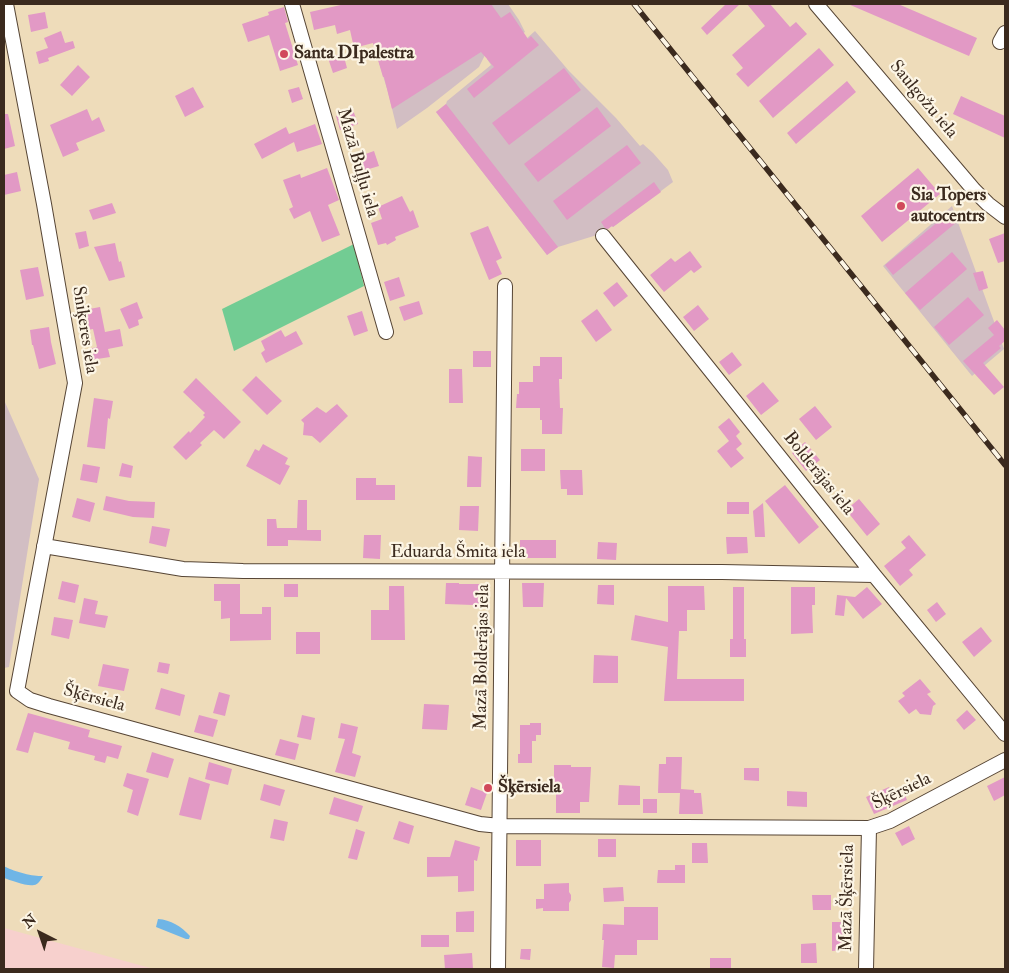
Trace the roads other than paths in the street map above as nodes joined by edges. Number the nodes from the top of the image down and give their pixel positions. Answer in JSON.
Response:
{"nodes":[{"id":1,"x":6,"y":4,"type":"edge"},
{"id":2,"x":292,"y":4,"type":"edge"},
{"id":3,"x":816,"y":4,"type":"edge"},
{"id":4,"x":1005,"y":217,"type":"edge"},
{"id":5,"x":604,"y":236,"type":"dead end"},
{"id":6,"x":505,"y":286,"type":"dead end"},
{"id":7,"x":386,"y":332,"type":"dead end"},
{"id":8,"x":44,"y":546,"type":"junction"},
{"id":9,"x":503,"y":572,"type":"junction"},
{"id":10,"x":874,"y":575,"type":"junction"},
{"id":11,"x":17,"y":692,"type":"joint"},
{"id":12,"x":1005,"y":734,"type":"edge"},
{"id":13,"x":1005,"y":760,"type":"edge"},
{"id":14,"x":500,"y":826,"type":"junction"},
{"id":15,"x":869,"y":828,"type":"junction"},
{"id":16,"x":498,"y":969,"type":"edge"},
{"id":17,"x":866,"y":969,"type":"edge"}],
"edges":[{"from":1,"to":8,"type":"street","name":"Sniķeres iela"},
{"from":2,"to":7,"type":"street","name":"Mazā Buļļu iela"},
{"from":3,"to":4,"type":"street","name":"Saulgožu iela"},
{"from":5,"to":10,"type":"street","name":"Bolderājas iela"},
{"from":6,"to":9,"type":"street","name":"Mazā Bolderājas iela"},
{"from":8,"to":9,"type":"street","name":"Eduarda Šmita iela"},
{"from":8,"to":11,"type":"street","name":"Sniķeres iela"},
{"from":9,"to":10,"type":"street","name":"Eduarda Šmita iela"},
{"from":9,"to":14,"type":"street","name":"Mazā Bolderājas iela"},
{"from":10,"to":12,"type":"street","name":"Bolderājas iela"},
{"from":11,"to":14,"type":"street","name":"Šķērsiela"},
{"from":13,"to":15,"type":"street","name":"Šķērsiela"},
{"from":14,"to":15,"type":"street","name":"Šķērsiela"},
{"from":14,"to":16,"type":"street","name":"Mazā Bolderājas iela"},
{"from":15,"to":17,"type":"street","name":"Mazā Šķērsiela"}]}
